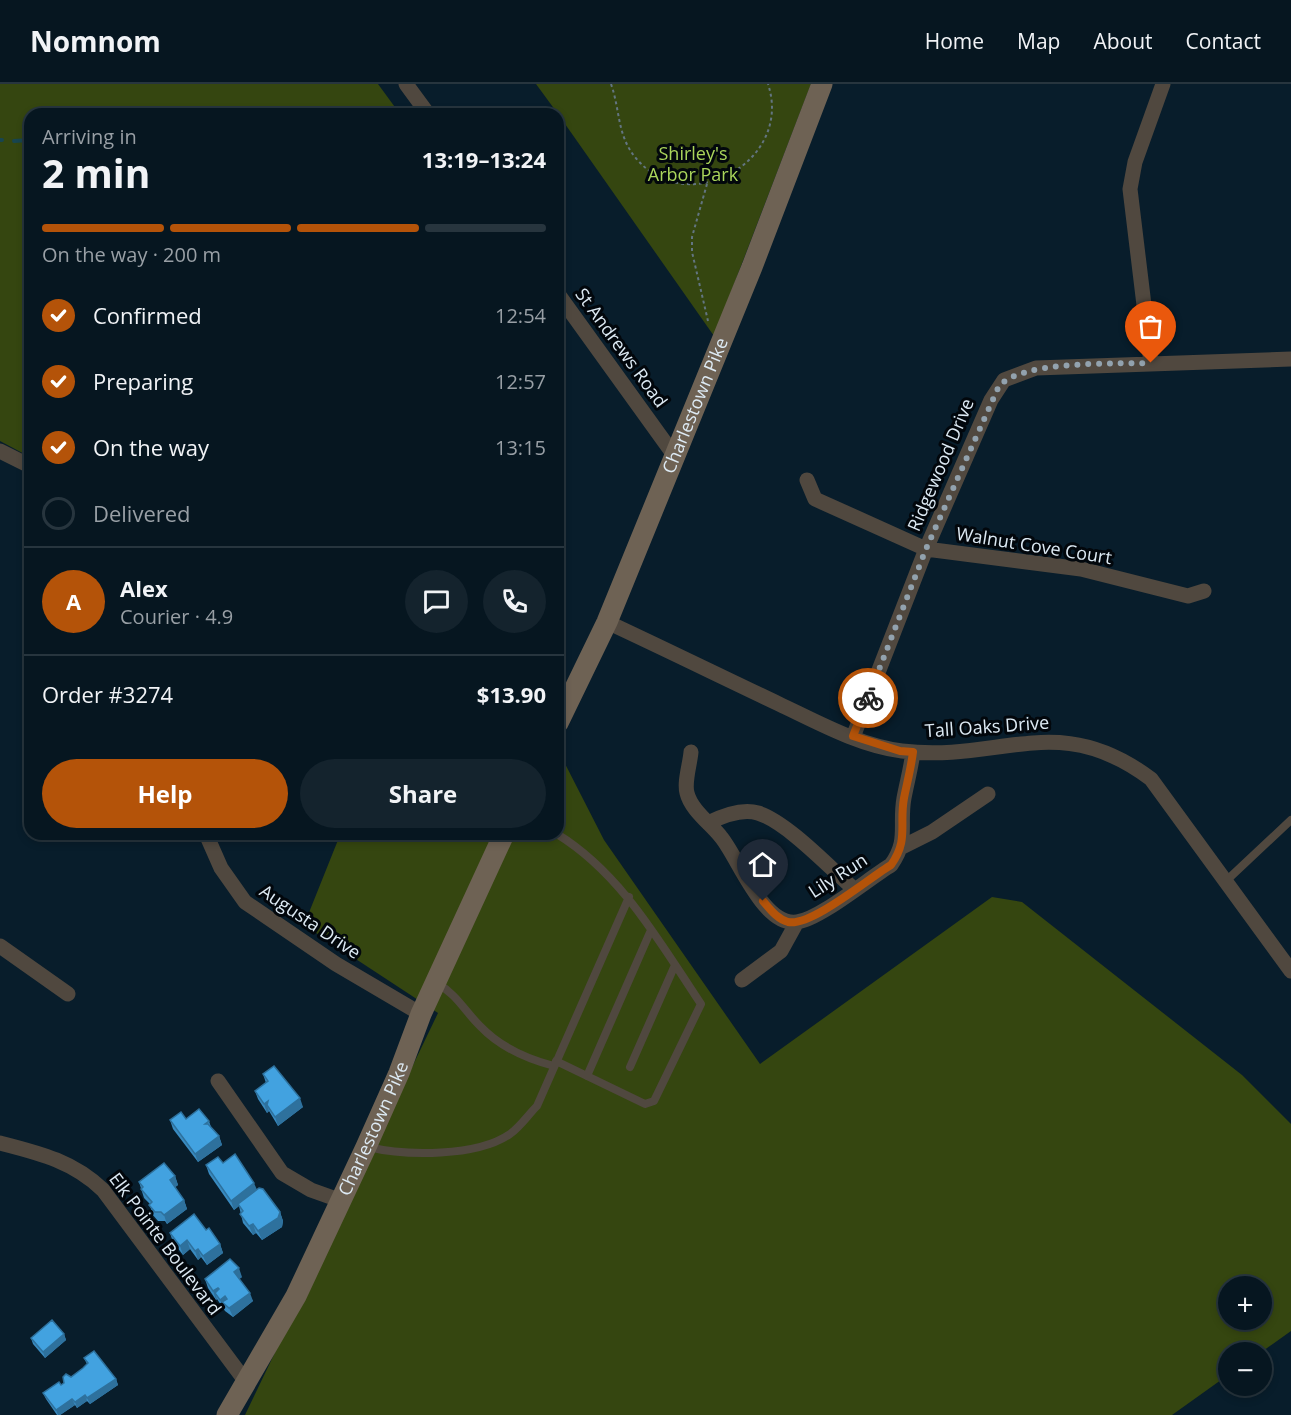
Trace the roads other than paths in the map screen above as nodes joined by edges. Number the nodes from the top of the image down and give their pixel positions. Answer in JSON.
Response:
{"nodes":[{"id":1,"x":406,"y":84,"type":"edge"},
{"id":2,"x":822,"y":84,"type":"edge"},
{"id":3,"x":1163,"y":84,"type":"edge"},
{"id":4,"x":424,"y":108,"type":"edge"},
{"id":5,"x":564,"y":302,"type":"edge"},
{"id":6,"x":1291,"y":359,"type":"edge"},
{"id":7,"x":1151,"y":363,"type":"junction"},
{"id":8,"x":0,"y":451,"type":"edge"},
{"id":9,"x":674,"y":455,"type":"junction"},
{"id":10,"x":24,"y":463,"type":"edge"},
{"id":11,"x":807,"y":480,"type":"dead end"},
{"id":12,"x":926,"y":549,"type":"junction"},
{"id":13,"x":1204,"y":591,"type":"dead end"},
{"id":14,"x":607,"y":622,"type":"junction"},
{"id":15,"x":564,"y":711,"type":"edge"},
{"id":16,"x":853,"y":736,"type":"junction"},
{"id":17,"x":691,"y":752,"type":"dead end"},
{"id":18,"x":913,"y":752,"type":"junction"},
{"id":19,"x":988,"y":795,"type":"dead end"},
{"id":20,"x":1291,"y":820,"type":"edge"},
{"id":21,"x":708,"y":823,"type":"junction"},
{"id":22,"x":564,"y":838,"type":"edge"},
{"id":23,"x":208,"y":840,"type":"edge"},
{"id":24,"x":501,"y":840,"type":"edge"},
{"id":25,"x":902,"y":847,"type":"junction"},
{"id":26,"x":1226,"y":880,"type":"junction"},
{"id":27,"x":854,"y":889,"type":"junction"},
{"id":28,"x":629,"y":897,"type":"junction"},
{"id":29,"x":797,"y":922,"type":"junction"},
{"id":30,"x":651,"y":930,"type":"junction"},
{"id":31,"x":0,"y":946,"type":"edge"},
{"id":32,"x":675,"y":965,"type":"junction"},
{"id":33,"x":1291,"y":971,"type":"edge"},
{"id":34,"x":742,"y":981,"type":"dead end"},
{"id":35,"x":435,"y":982,"type":"junction"},
{"id":36,"x":68,"y":994,"type":"dead end"},
{"id":37,"x":421,"y":1014,"type":"junction"},
{"id":38,"x":556,"y":1064,"type":"junction"},
{"id":39,"x":630,"y":1067,"type":"dead end"},
{"id":40,"x":587,"y":1076,"type":"junction"},
{"id":41,"x":218,"y":1081,"type":"dead end"},
{"id":42,"x":0,"y":1143,"type":"edge"},
{"id":43,"x":366,"y":1147,"type":"junction"},
{"id":44,"x":339,"y":1200,"type":"junction"},
{"id":45,"x":246,"y":1382,"type":"junction"},
{"id":46,"x":227,"y":1415,"type":"edge"}],
"edges":[{"from":1,"to":4,"type":"street"},
{"from":2,"to":9,"type":"street","name":"Charlestown Pike"},
{"from":3,"to":7,"type":"street"},
{"from":5,"to":9,"type":"street","name":"St Andrews Road"},
{"from":6,"to":7,"type":"street","name":"Ridgewood Drive"},
{"from":7,"to":12,"type":"street","name":"Ridgewood Drive"},
{"from":8,"to":10,"type":"street"},
{"from":9,"to":14,"type":"street","name":"Charlestown Pike"},
{"from":11,"to":12,"type":"street","name":"Walnut Cove Court"},
{"from":12,"to":13,"type":"street","name":"Walnut Cove Court"},
{"from":12,"to":16,"type":"street","name":"Ridgewood Drive"},
{"from":14,"to":15,"type":"street","name":"Charlestown Pike"},
{"from":14,"to":16,"type":"street","name":"Tall Oaks Drive"},
{"from":16,"to":18,"type":"street","name":"Tall Oaks Drive"},
{"from":17,"to":21,"type":"street"},
{"from":18,"to":25,"type":"street"},
{"from":18,"to":26,"type":"street","name":"Tall Oaks Drive"},
{"from":19,"to":25,"type":"street"},
{"from":20,"to":26,"type":"lane"},
{"from":21,"to":27,"type":"street"},
{"from":21,"to":29,"type":"street"},
{"from":22,"to":28,"type":"lane"},
{"from":23,"to":37,"type":"street","name":"Augusta Drive"},
{"from":24,"to":35,"type":"street","name":"Charlestown Pike"},
{"from":25,"to":27,"type":"street","name":"Lily Run"},
{"from":26,"to":33,"type":"street","name":"Tall Oaks Drive"},
{"from":27,"to":29,"type":"street","name":"Lily Run"},
{"from":28,"to":30,"type":"lane"},
{"from":28,"to":38,"type":"lane"},
{"from":29,"to":34,"type":"street"},
{"from":30,"to":32,"type":"lane"},
{"from":30,"to":40,"type":"lane"},
{"from":31,"to":36,"type":"street"},
{"from":32,"to":39,"type":"lane"},
{"from":32,"to":40,"type":"lane"},
{"from":35,"to":37,"type":"street","name":"Charlestown Pike"},
{"from":35,"to":38,"type":"lane"},
{"from":37,"to":43,"type":"street","name":"Charlestown Pike"},
{"from":38,"to":40,"type":"lane"},
{"from":38,"to":43,"type":"lane"},
{"from":41,"to":44,"type":"street"},
{"from":42,"to":45,"type":"street","name":"Elk Pointe Boulevard"},
{"from":43,"to":44,"type":"street","name":"Charlestown Pike"},
{"from":44,"to":45,"type":"street","name":"Charlestown Pike"},
{"from":45,"to":46,"type":"street","name":"Charlestown Pike"}]}
